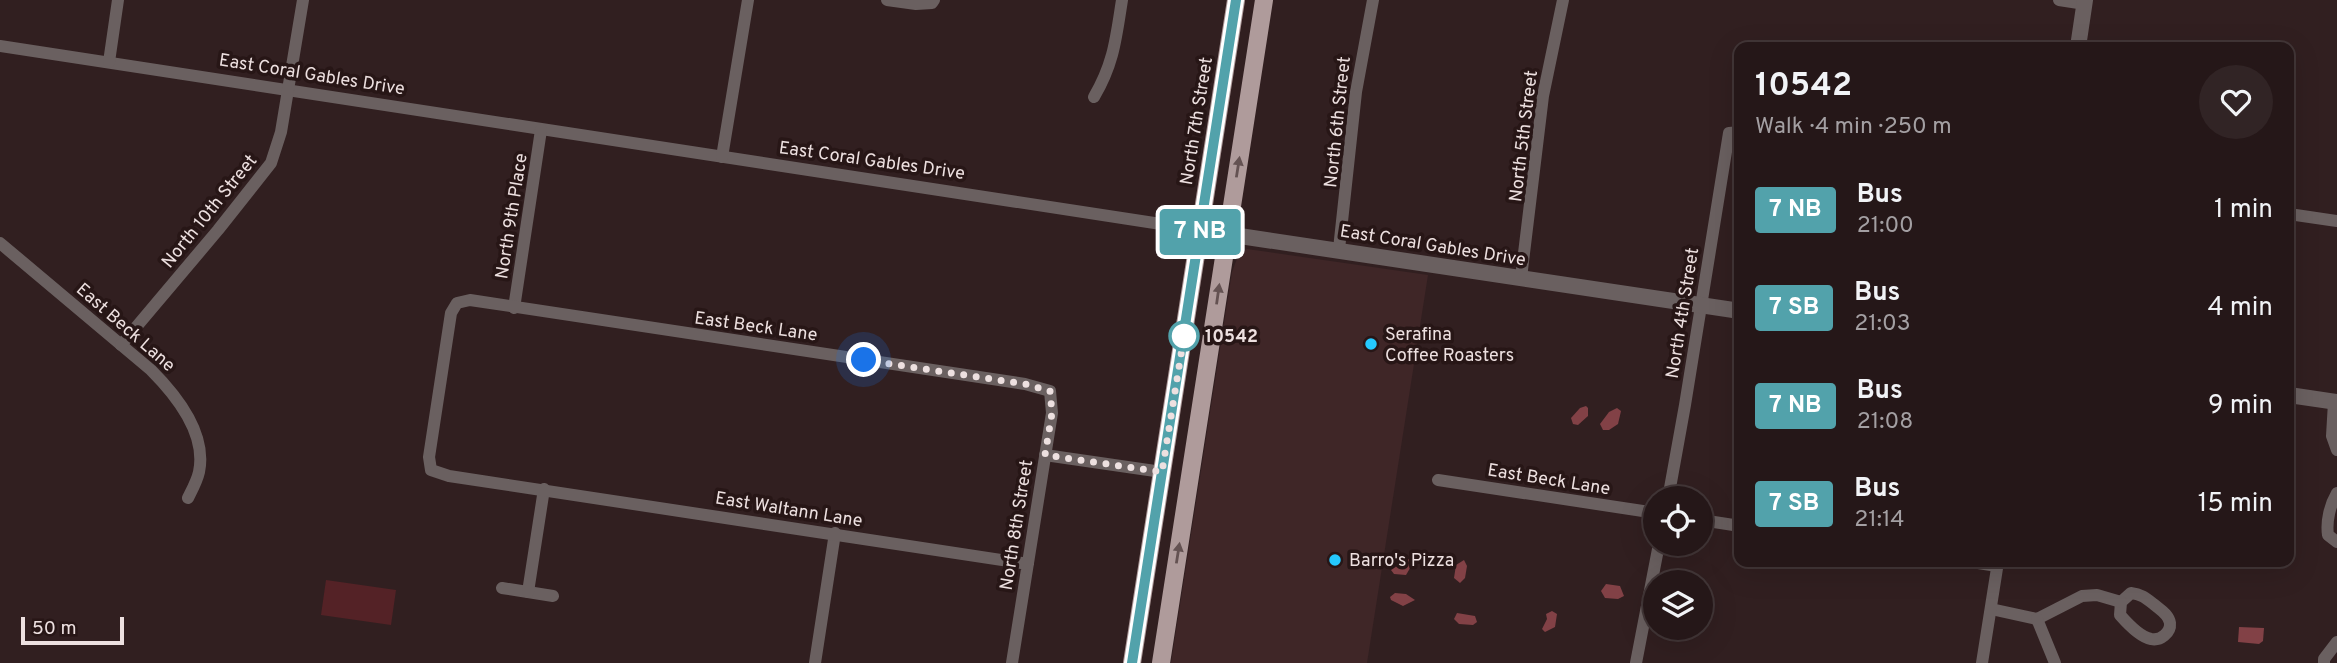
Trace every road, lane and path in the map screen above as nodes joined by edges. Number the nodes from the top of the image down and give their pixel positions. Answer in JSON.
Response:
{"nodes":[{"id":1,"x":118,"y":0,"type":"edge"},
{"id":2,"x":303,"y":0,"type":"edge"},
{"id":3,"x":748,"y":0,"type":"edge"},
{"id":4,"x":887,"y":0,"type":"edge"},
{"id":5,"x":1122,"y":0,"type":"edge"},
{"id":6,"x":1236,"y":0,"type":"edge"},
{"id":7,"x":1264,"y":0,"type":"edge"},
{"id":8,"x":1373,"y":0,"type":"edge"},
{"id":9,"x":1563,"y":0,"type":"edge"},
{"id":10,"x":2059,"y":0,"type":"edge"},
{"id":11,"x":933,"y":1,"type":"edge"},
{"id":12,"x":2085,"y":2,"type":"edge"},
{"id":13,"x":2079,"y":42,"type":"edge"},
{"id":14,"x":0,"y":46,"type":"edge"},
{"id":15,"x":109,"y":62,"type":"junction"},
{"id":16,"x":289,"y":89,"type":"junction"},
{"id":17,"x":1094,"y":97,"type":"dead end"},
{"id":18,"x":541,"y":130,"type":"junction"},
{"id":19,"x":1734,"y":133,"type":"edge"},
{"id":20,"x":722,"y":157,"type":"junction"},
{"id":21,"x":2294,"y":215,"type":"edge"},
{"id":22,"x":2337,"y":221,"type":"edge"},
{"id":23,"x":1200,"y":230,"type":"junction"},
{"id":24,"x":1227,"y":234,"type":"junction"},
{"id":25,"x":0,"y":243,"type":"edge"},
{"id":26,"x":1339,"y":249,"type":"junction"},
{"id":27,"x":1521,"y":278,"type":"junction"},
{"id":28,"x":1702,"y":305,"type":"junction"},
{"id":29,"x":514,"y":308,"type":"junction"},
{"id":30,"x":1734,"y":309,"type":"edge"},
{"id":31,"x":121,"y":345,"type":"junction"},
{"id":32,"x":1050,"y":391,"type":"joint"},
{"id":33,"x":2294,"y":396,"type":"edge"},
{"id":34,"x":2336,"y":402,"type":"edge"},
{"id":35,"x":2337,"y":450,"type":"edge"},
{"id":36,"x":1045,"y":455,"type":"junction"},
{"id":37,"x":431,"y":470,"type":"joint"},
{"id":38,"x":1162,"y":472,"type":"junction"},
{"id":39,"x":1438,"y":480,"type":"dead end"},
{"id":40,"x":1670,"y":486,"type":"edge"},
{"id":41,"x":544,"y":489,"type":"junction"},
{"id":42,"x":2337,"y":493,"type":"edge"},
{"id":43,"x":188,"y":498,"type":"dead end"},
{"id":44,"x":1643,"y":511,"type":"edge"},
{"id":45,"x":1713,"y":522,"type":"edge"},
{"id":46,"x":1734,"y":525,"type":"edge"},
{"id":47,"x":835,"y":533,"type":"junction"},
{"id":48,"x":2337,"y":542,"type":"edge"},
{"id":49,"x":1657,"y":556,"type":"edge"},
{"id":50,"x":1028,"y":564,"type":"junction"},
{"id":51,"x":1998,"y":567,"type":"edge"},
{"id":52,"x":502,"y":588,"type":"dead end"},
{"id":53,"x":528,"y":592,"type":"junction"},
{"id":54,"x":553,"y":596,"type":"dead end"},
{"id":55,"x":2121,"y":602,"type":"dead end"},
{"id":56,"x":1991,"y":609,"type":"junction"},
{"id":57,"x":2037,"y":619,"type":"junction"},
{"id":58,"x":2337,"y":642,"type":"edge"},
{"id":59,"x":815,"y":663,"type":"edge"},
{"id":60,"x":1012,"y":663,"type":"edge"},
{"id":61,"x":1132,"y":663,"type":"edge"},
{"id":62,"x":1161,"y":663,"type":"edge"},
{"id":63,"x":1636,"y":663,"type":"edge"},
{"id":64,"x":1982,"y":663,"type":"edge"},
{"id":65,"x":2056,"y":663,"type":"edge"},
{"id":66,"x":2324,"y":663,"type":"edge"}],
"edges":[{"from":1,"to":15,"type":"street"},
{"from":2,"to":16,"type":"street","name":"North 10th Street"},
{"from":3,"to":20,"type":"street"},
{"from":4,"to":11,"type":"street"},
{"from":5,"to":17,"type":"street"},
{"from":6,"to":23,"type":"main road","name":"North 7th Street"},
{"from":24,"to":7,"type":"main road","one_way":true},
{"from":8,"to":26,"type":"street","name":"North 6th Street"},
{"from":9,"to":27,"type":"street","name":"North 5th Street"},
{"from":10,"to":12,"type":"street"},
{"from":12,"to":13,"type":"street"},
{"from":14,"to":15,"type":"street","name":"East Coral Gables Drive"},
{"from":15,"to":16,"type":"street","name":"East Coral Gables Drive"},
{"from":16,"to":18,"type":"street","name":"East Coral Gables Drive"},
{"from":16,"to":31,"type":"street","name":"North 10th Street"},
{"from":18,"to":20,"type":"street","name":"East Coral Gables Drive"},
{"from":18,"to":29,"type":"street","name":"North 9th Place"},
{"from":19,"to":28,"type":"street","name":"North 4th Street"},
{"from":20,"to":23,"type":"street","name":"East Coral Gables Drive"},
{"from":21,"to":22,"type":"street"},
{"from":23,"to":24,"type":"street","name":"East Coral Gables Drive"},
{"from":23,"to":38,"type":"main road","name":"North 7th Street"},
{"from":24,"to":26,"type":"street","name":"East Coral Gables Drive"},
{"from":62,"to":24,"type":"main road","one_way":true},
{"from":25,"to":31,"type":"street","name":"East Beck Lane"},
{"from":26,"to":27,"type":"street","name":"East Coral Gables Drive"},
{"from":27,"to":28,"type":"street","name":"East Coral Gables Drive"},
{"from":28,"to":30,"type":"street","name":"East Coral Gables Drive"},
{"from":28,"to":40,"type":"street","name":"North 4th Street"},
{"from":29,"to":32,"type":"street","name":"East Beck Lane"},
{"from":29,"to":37,"type":"street","name":"East Beck Lane"},
{"from":31,"to":43,"type":"street","name":"East Beck Lane"},
{"from":32,"to":36,"type":"street","name":"North 8th Street"},
{"from":33,"to":34,"type":"street"},
{"from":34,"to":35,"type":"street"},
{"from":36,"to":38,"type":"street"},
{"from":36,"to":50,"type":"street","name":"North 8th Street"},
{"from":37,"to":41,"type":"street","name":"East Waltann Lane"},
{"from":38,"to":61,"type":"main road","name":"North 7th Street"},
{"from":39,"to":44,"type":"street","name":"East Beck Lane"},
{"from":41,"to":47,"type":"street","name":"East Waltann Lane"},
{"from":41,"to":53,"type":"street"},
{"from":42,"to":48,"type":"street"},
{"from":45,"to":46,"type":"street"},
{"from":47,"to":50,"type":"street","name":"East Waltann Lane"},
{"from":47,"to":59,"type":"street"},
{"from":49,"to":63,"type":"street"},
{"from":50,"to":60,"type":"street","name":"North 8th Street"},
{"from":51,"to":56,"type":"street"},
{"from":52,"to":53,"type":"street"},
{"from":53,"to":54,"type":"street"},
{"from":55,"to":57,"type":"street"},
{"from":56,"to":57,"type":"street"},
{"from":56,"to":64,"type":"street"},
{"from":57,"to":65,"type":"street"},
{"from":58,"to":66,"type":"street"}]}
